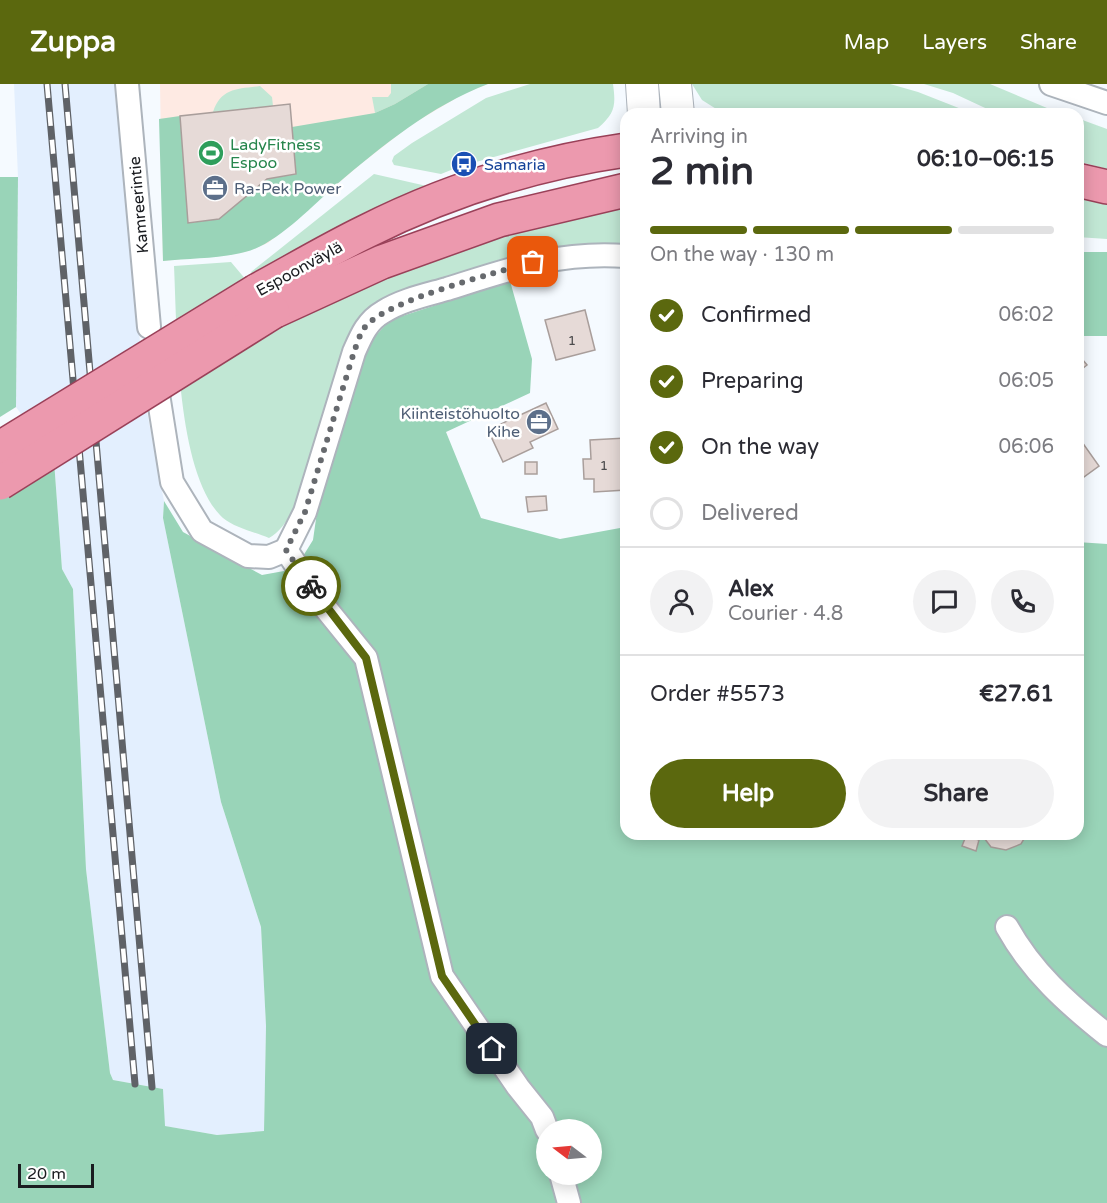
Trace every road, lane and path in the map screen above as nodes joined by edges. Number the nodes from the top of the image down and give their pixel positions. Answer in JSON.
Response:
{"nodes":[{"id":1,"x":128,"y":84,"type":"edge"},
{"id":2,"x":642,"y":84,"type":"edge"},
{"id":3,"x":675,"y":84,"type":"edge"},
{"id":4,"x":1051,"y":84,"type":"edge"},
{"id":5,"x":1107,"y":103,"type":"edge"},
{"id":6,"x":644,"y":108,"type":"edge"},
{"id":7,"x":677,"y":108,"type":"edge"},
{"id":8,"x":620,"y":151,"type":"edge"},
{"id":9,"x":1084,"y":182,"type":"edge"},
{"id":10,"x":1107,"y":187,"type":"edge"},
{"id":11,"x":620,"y":191,"type":"edge"},
{"id":12,"x":620,"y":256,"type":"edge"},
{"id":13,"x":265,"y":301,"type":"junction"},
{"id":14,"x":149,"y":327,"type":"dead end"},
{"id":15,"x":158,"y":394,"type":"dead end"},
{"id":16,"x":0,"y":448,"type":"edge"},
{"id":17,"x":0,"y":483,"type":"edge"},
{"id":18,"x":286,"y":550,"type":"junction"},
{"id":19,"x":1006,"y":927,"type":"dead end"},
{"id":20,"x":1107,"y":1035,"type":"edge"},
{"id":21,"x":543,"y":1119,"type":"edge"},
{"id":22,"x":564,"y":1185,"type":"edge"},
{"id":23,"x":569,"y":1203,"type":"edge"}],
"edges":[{"from":1,"to":14,"type":"street","name":"Kamreerintie"},
{"from":2,"to":6,"type":"street"},
{"from":3,"to":7,"type":"street"},
{"from":4,"to":5,"type":"street"},
{"from":8,"to":13,"type":"main road","name":"Espoonväylä"},
{"from":9,"to":10,"type":"main road"},
{"from":11,"to":13,"type":"main road","name":"Espoonväylä"},
{"from":12,"to":18,"type":"street"},
{"from":13,"to":16,"type":"main road","name":"Espoonväylä","bridge":true},
{"from":13,"to":17,"type":"main road","name":"Espoonväylä","bridge":true},
{"from":15,"to":18,"type":"street"},
{"from":18,"to":21,"type":"street"},
{"from":19,"to":20,"type":"street"},
{"from":22,"to":23,"type":"street"}]}
